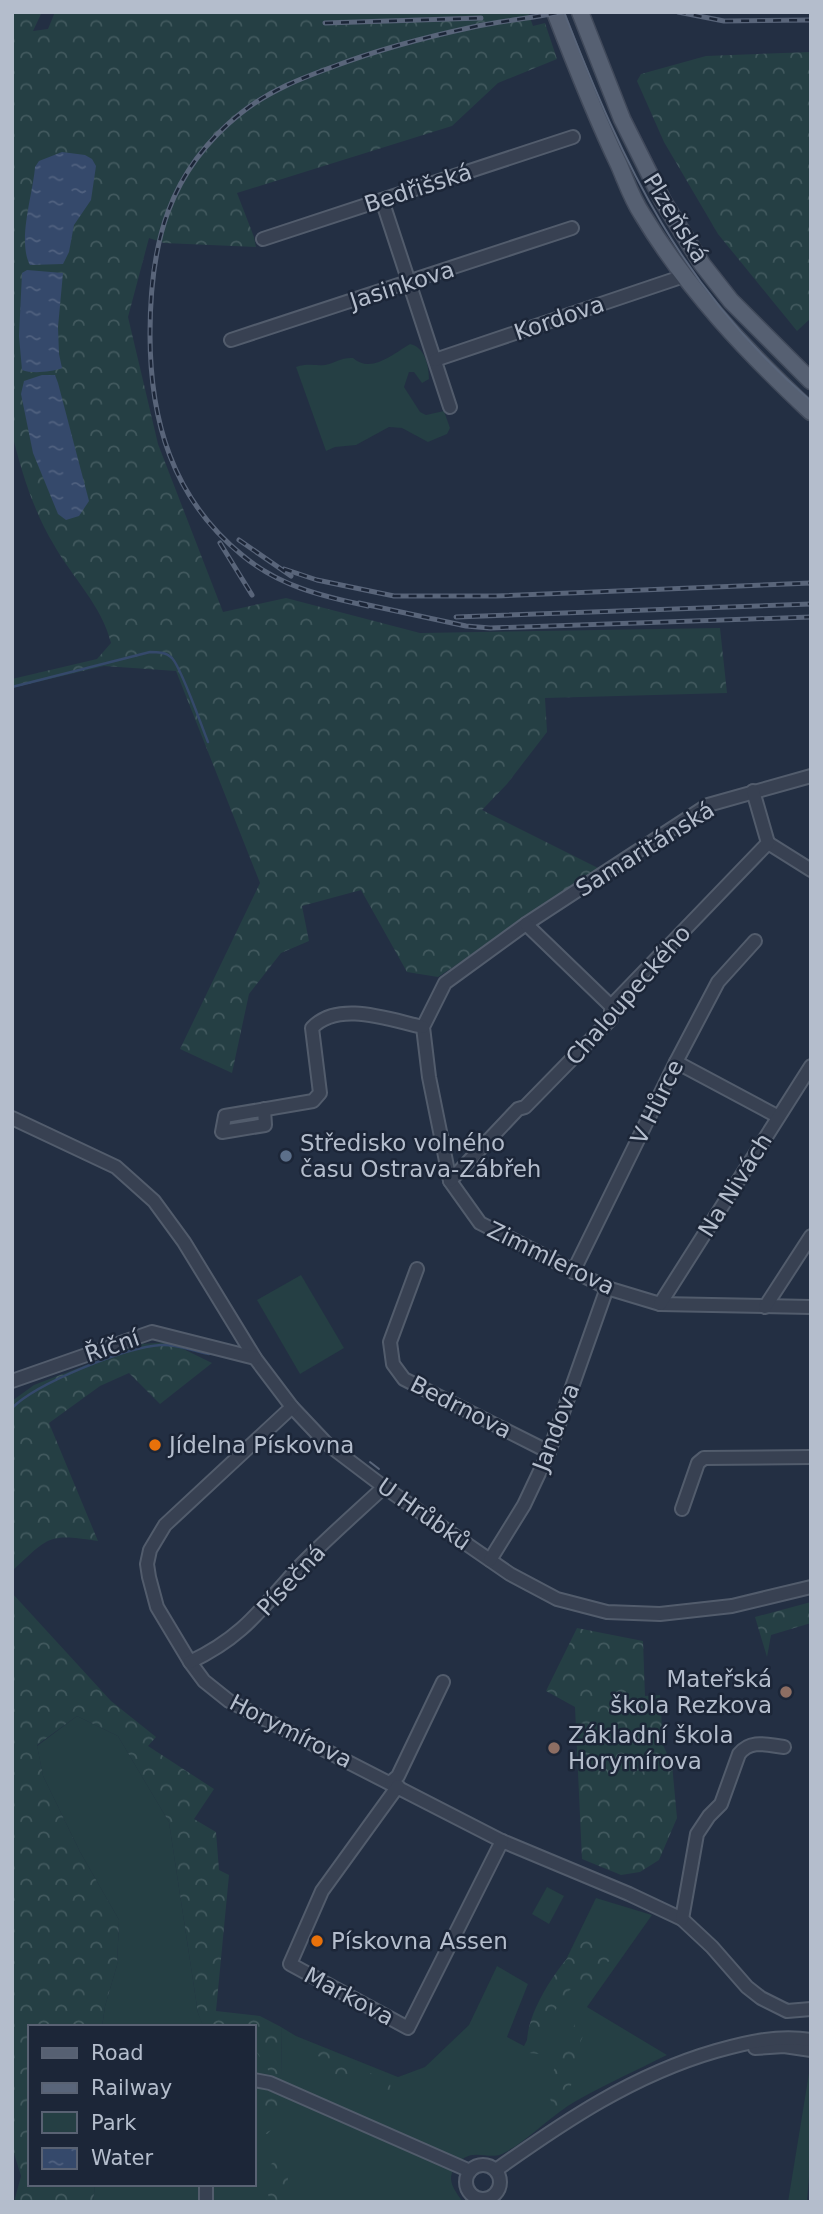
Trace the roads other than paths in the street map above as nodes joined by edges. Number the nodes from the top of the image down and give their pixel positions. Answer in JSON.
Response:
{"nodes":[{"id":1,"x":555,"y":12,"type":"edge"},
{"id":2,"x":580,"y":12,"type":"edge"},
{"id":3,"x":573,"y":137,"type":"dead end"},
{"id":4,"x":382,"y":200,"type":"junction"},
{"id":5,"x":572,"y":228,"type":"dead end"},
{"id":6,"x":263,"y":239,"type":"dead end"},
{"id":7,"x":684,"y":276,"type":"junction"},
{"id":8,"x":410,"y":282,"type":"junction"},
{"id":9,"x":231,"y":340,"type":"dead end"},
{"id":10,"x":435,"y":360,"type":"junction"},
{"id":11,"x":811,"y":381,"type":"edge"},
{"id":12,"x":450,"y":407,"type":"dead end"},
{"id":13,"x":811,"y":412,"type":"edge"},
{"id":14,"x":811,"y":776,"type":"edge"},
{"id":15,"x":753,"y":792,"type":"junction"},
{"id":16,"x":768,"y":843,"type":"junction"},
{"id":17,"x":811,"y":870,"type":"edge"},
{"id":18,"x":526,"y":924,"type":"junction"},
{"id":19,"x":755,"y":941,"type":"dead end"},
{"id":20,"x":611,"y":1006,"type":"junction"},
{"id":21,"x":423,"y":1027,"type":"junction"},
{"id":22,"x":676,"y":1062,"type":"junction"},
{"id":23,"x":810,"y":1070,"type":"edge"},
{"id":24,"x":225,"y":1116,"type":"dead end"},
{"id":25,"x":777,"y":1116,"type":"junction"},
{"id":26,"x":12,"y":1118,"type":"edge"},
{"id":27,"x":450,"y":1181,"type":"junction"},
{"id":28,"x":811,"y":1236,"type":"edge"},
{"id":29,"x":417,"y":1269,"type":"dead end"},
{"id":30,"x":573,"y":1272,"type":"junction"},
{"id":31,"x":607,"y":1288,"type":"junction"},
{"id":32,"x":660,"y":1304,"type":"junction"},
{"id":33,"x":765,"y":1307,"type":"junction"},
{"id":34,"x":811,"y":1307,"type":"edge"},
{"id":35,"x":255,"y":1358,"type":"junction"},
{"id":36,"x":12,"y":1381,"type":"edge"},
{"id":37,"x":292,"y":1407,"type":"junction"},
{"id":38,"x":549,"y":1452,"type":"junction"},
{"id":39,"x":811,"y":1457,"type":"edge"},
{"id":40,"x":383,"y":1487,"type":"junction"},
{"id":41,"x":682,"y":1509,"type":"dead end"},
{"id":42,"x":490,"y":1560,"type":"junction"},
{"id":43,"x":811,"y":1587,"type":"edge"},
{"id":44,"x":190,"y":1662,"type":"junction"},
{"id":45,"x":443,"y":1682,"type":"dead end"},
{"id":46,"x":784,"y":1747,"type":"dead end"},
{"id":47,"x":395,"y":1784,"type":"junction"},
{"id":48,"x":502,"y":1841,"type":"junction"},
{"id":49,"x":682,"y":1919,"type":"junction"},
{"id":50,"x":811,"y":2008,"type":"edge"},
{"id":51,"x":811,"y":2040,"type":"edge"},
{"id":52,"x":811,"y":2050,"type":"edge"},
{"id":53,"x":692,"y":2058,"type":"junction"},
{"id":54,"x":256,"y":2080,"type":"edge"},
{"id":55,"x":496,"y":2170,"type":"junction"},
{"id":56,"x":470,"y":2171,"type":"junction"},
{"id":57,"x":478,"y":2200,"type":"edge"}],
"edges":[{"from":1,"to":7,"type":"main road","name":"Plzeňská"},
{"from":2,"to":11,"type":"main road","name":"Plzeňská"},
{"from":3,"to":4,"type":"street","name":"Bedřišská"},
{"from":4,"to":6,"type":"street","name":"Bedřišská"},
{"from":4,"to":8,"type":"street"},
{"from":5,"to":8,"type":"street","name":"Jasinkova"},
{"from":7,"to":10,"type":"street","name":"Kordova"},
{"from":7,"to":13,"type":"main road","name":"Plzeňská"},
{"from":8,"to":9,"type":"street","name":"Jasinkova"},
{"from":8,"to":10,"type":"street"},
{"from":10,"to":12,"type":"street"},
{"from":14,"to":15,"type":"street","name":"Samaritánská"},
{"from":15,"to":16,"type":"street"},
{"from":15,"to":18,"type":"street","name":"Samaritánská"},
{"from":16,"to":17,"type":"street"},
{"from":16,"to":20,"type":"street","name":"Chaloupeckého"},
{"from":18,"to":20,"type":"street"},
{"from":18,"to":21,"type":"street"},
{"from":19,"to":22,"type":"street","name":"V Hůrce"},
{"from":20,"to":27,"type":"street","name":"Chaloupeckého"},
{"from":21,"to":24,"type":"street"},
{"from":21,"to":27,"type":"street","name":"Zimmlerova"},
{"from":22,"to":25,"type":"street"},
{"from":22,"to":30,"type":"street","name":"V Hůrce"},
{"from":23,"to":25,"type":"street","name":"Na Nivách"},
{"from":25,"to":32,"type":"street","name":"Na Nivách"},
{"from":26,"to":35,"type":"street","name":"U Hrůbků"},
{"from":27,"to":30,"type":"street","name":"Zimmlerova"},
{"from":28,"to":33,"type":"street"},
{"from":29,"to":38,"type":"street","name":"Bedrnova"},
{"from":30,"to":31,"type":"street","name":"Zimmlerova"},
{"from":31,"to":32,"type":"street","name":"Zimmlerova"},
{"from":31,"to":38,"type":"street","name":"Jandova"},
{"from":32,"to":33,"type":"street","name":"Zimmlerova"},
{"from":33,"to":34,"type":"street","name":"Zimmlerova"},
{"from":35,"to":36,"type":"street","name":"Říční"},
{"from":35,"to":37,"type":"street","name":"U Hrůbků"},
{"from":37,"to":40,"type":"street","name":"U Hrůbků"},
{"from":37,"to":44,"type":"street","name":"Horymírova"},
{"from":38,"to":42,"type":"street","name":"Jandova"},
{"from":39,"to":41,"type":"street"},
{"from":40,"to":42,"type":"street","name":"U Hrůbků"},
{"from":40,"to":44,"type":"street","name":"Písečná"},
{"from":42,"to":43,"type":"street","name":"U Hrůbků"},
{"from":44,"to":47,"type":"street","name":"Horymírova"},
{"from":45,"to":47,"type":"street"},
{"from":46,"to":49,"type":"street"},
{"from":47,"to":48,"type":"street","name":"Horymírova"},
{"from":47,"to":48,"type":"street","name":"Markova"},
{"from":48,"to":49,"type":"street","name":"Horymírova"},
{"from":49,"to":50,"type":"street","name":"Horymírova"},
{"from":51,"to":53,"type":"street"},
{"from":52,"to":53,"type":"street"},
{"from":53,"to":55,"type":"street"},
{"from":54,"to":56,"type":"street"},
{"from":55,"to":56,"type":"street"},
{"from":55,"to":57,"type":"street"},
{"from":56,"to":57,"type":"street"}]}
